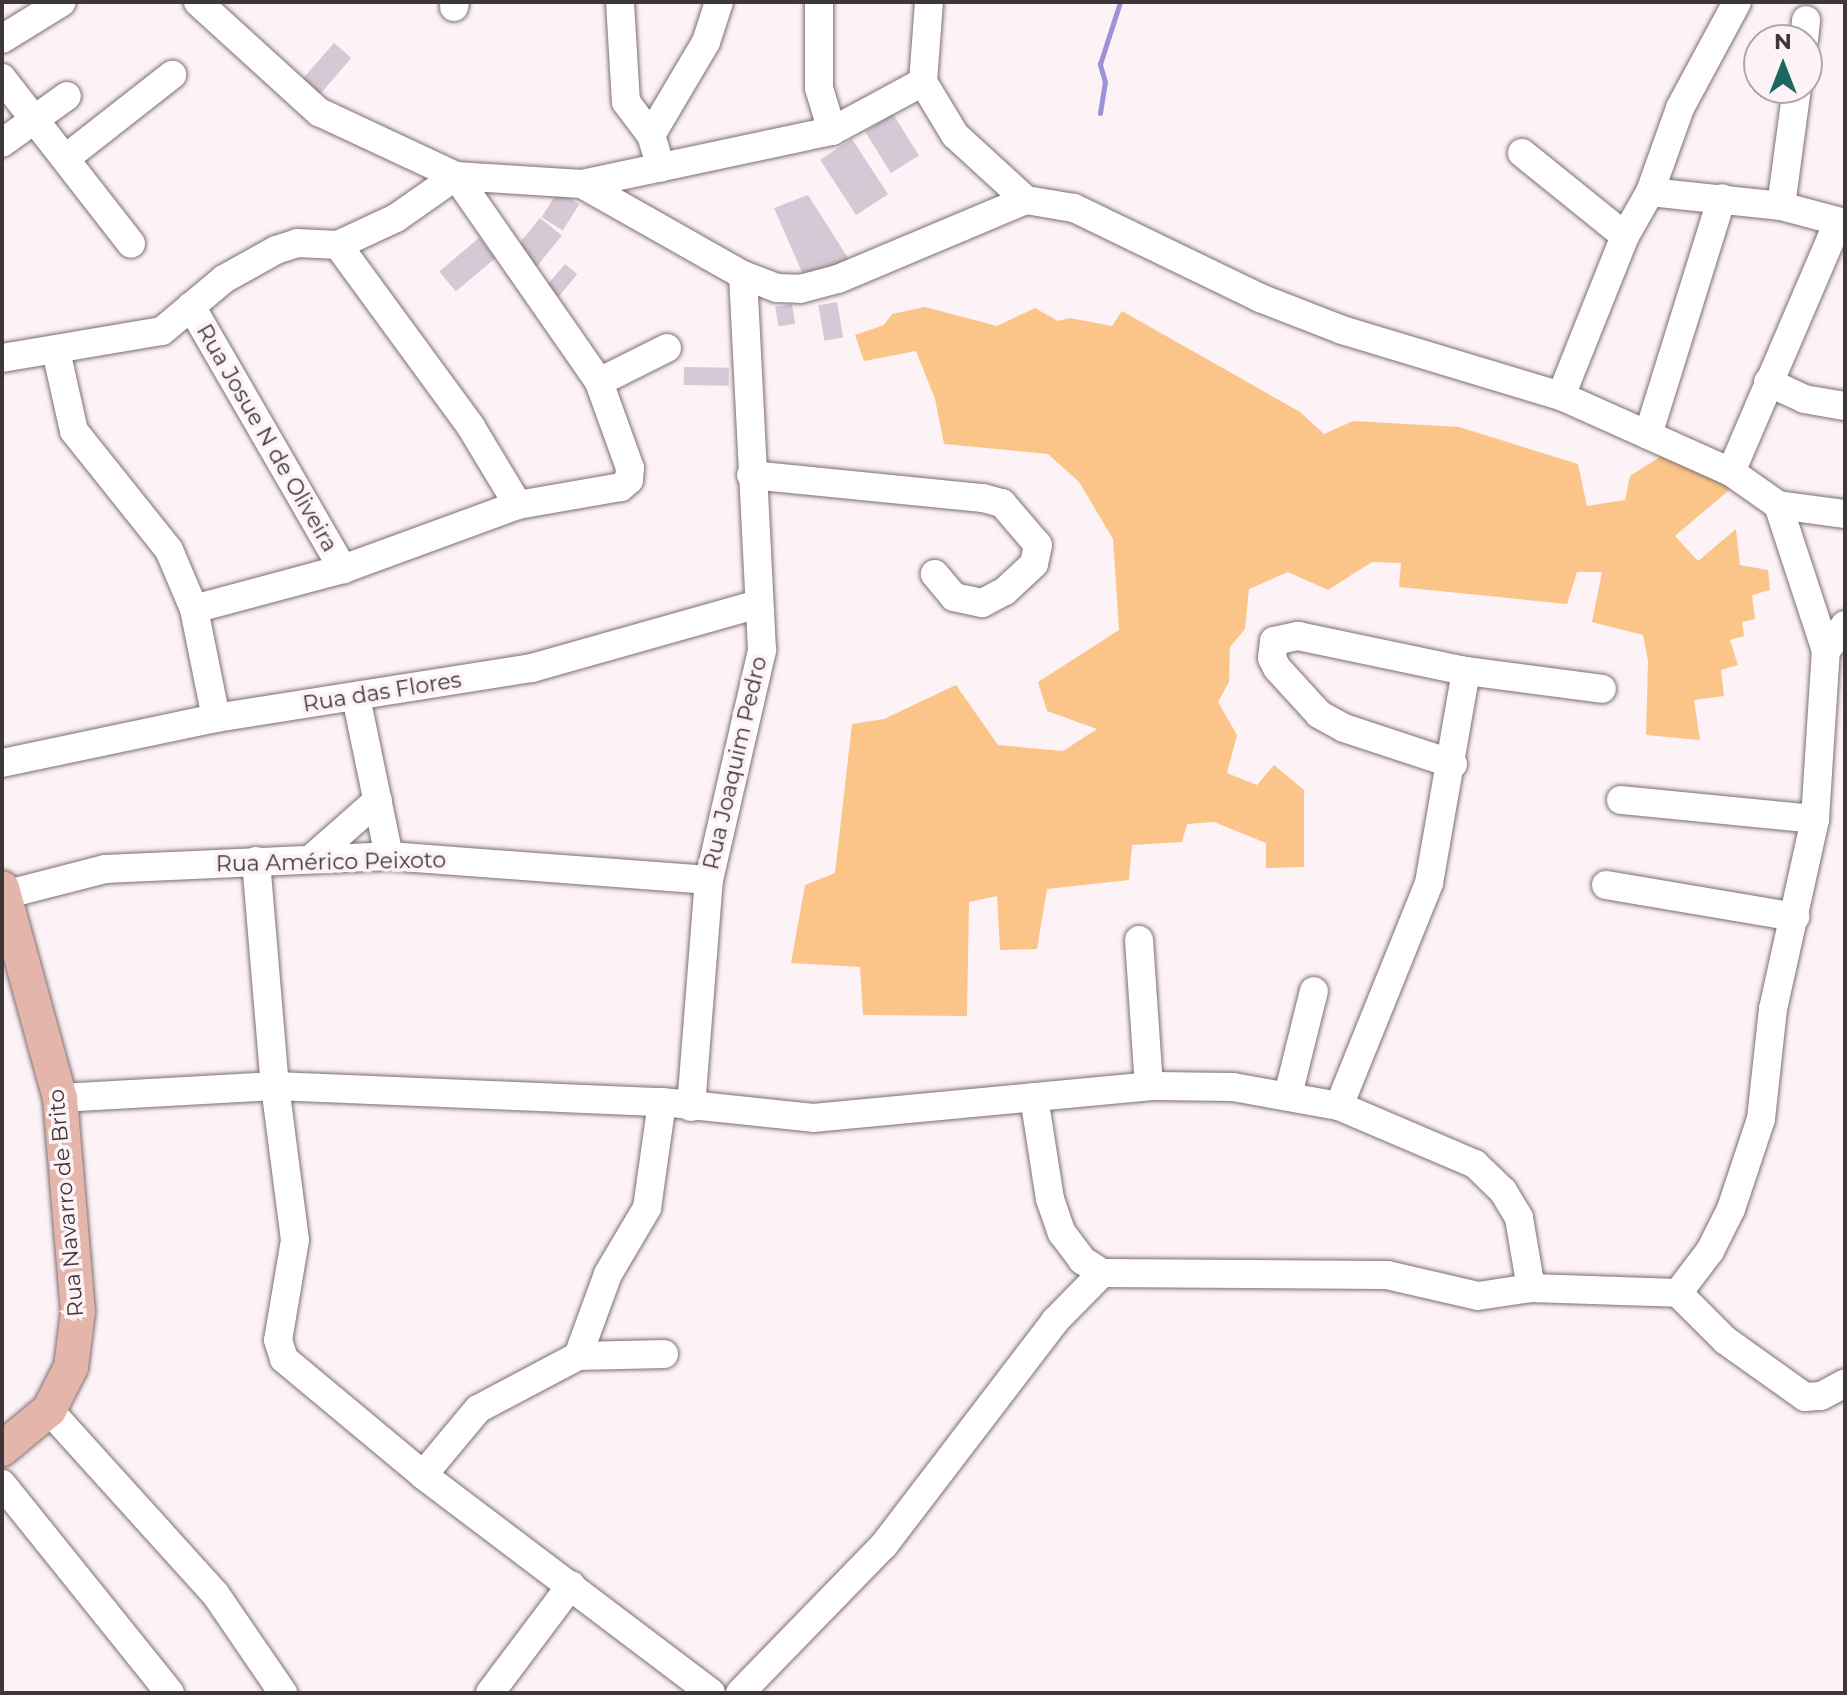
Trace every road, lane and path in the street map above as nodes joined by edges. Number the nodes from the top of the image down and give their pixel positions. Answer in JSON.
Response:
{"nodes":[{"id":1,"x":62,"y":2,"type":"edge"},
{"id":2,"x":198,"y":2,"type":"edge"},
{"id":3,"x":620,"y":2,"type":"edge"},
{"id":4,"x":719,"y":2,"type":"edge"},
{"id":5,"x":819,"y":2,"type":"edge"},
{"id":6,"x":929,"y":2,"type":"edge"},
{"id":7,"x":1737,"y":2,"type":"edge"},
{"id":8,"x":2,"y":39,"type":"edge"},
{"id":9,"x":172,"y":75,"type":"dead end"},
{"id":10,"x":2,"y":78,"type":"edge"},
{"id":11,"x":923,"y":82,"type":"junction"},
{"id":12,"x":67,"y":96,"type":"dead end"},
{"id":13,"x":1795,"y":104,"type":"edge"},
{"id":14,"x":32,"y":122,"type":"junction"},
{"id":15,"x":832,"y":131,"type":"junction"},
{"id":16,"x":651,"y":135,"type":"junction"},
{"id":17,"x":2,"y":143,"type":"edge"},
{"id":18,"x":1522,"y":153,"type":"dead end"},
{"id":19,"x":66,"y":158,"type":"junction"},
{"id":20,"x":661,"y":168,"type":"junction"},
{"id":21,"x":456,"y":176,"type":"junction"},
{"id":22,"x":582,"y":184,"type":"junction"},
{"id":23,"x":1650,"y":192,"type":"junction"},
{"id":24,"x":1722,"y":198,"type":"junction"},
{"id":25,"x":1026,"y":200,"type":"junction"},
{"id":26,"x":1781,"y":206,"type":"junction"},
{"id":27,"x":1841,"y":223,"type":"edge"},
{"id":28,"x":1625,"y":236,"type":"junction"},
{"id":29,"x":131,"y":244,"type":"dead end"},
{"id":30,"x":338,"y":245,"type":"junction"},
{"id":31,"x":743,"y":275,"type":"junction"},
{"id":32,"x":191,"y":306,"type":"junction"},
{"id":33,"x":667,"y":348,"type":"dead end"},
{"id":34,"x":56,"y":351,"type":"junction"},
{"id":35,"x":3,"y":352,"type":"edge"},
{"id":36,"x":599,"y":382,"type":"junction"},
{"id":37,"x":1768,"y":382,"type":"junction"},
{"id":38,"x":1561,"y":396,"type":"junction"},
{"id":39,"x":1845,"y":406,"type":"edge"},
{"id":40,"x":1648,"y":435,"type":"junction"},
{"id":41,"x":1731,"y":472,"type":"junction"},
{"id":42,"x":751,"y":475,"type":"junction"},
{"id":43,"x":518,"y":505,"type":"junction"},
{"id":44,"x":1778,"y":505,"type":"junction"},
{"id":45,"x":1845,"y":514,"type":"edge"},
{"id":46,"x":343,"y":569,"type":"junction"},
{"id":47,"x":935,"y":574,"type":"dead end"},
{"id":48,"x":758,"y":604,"type":"junction"},
{"id":49,"x":194,"y":609,"type":"junction"},
{"id":50,"x":1845,"y":625,"type":"edge"},
{"id":51,"x":1835,"y":651,"type":"edge"},
{"id":52,"x":1466,"y":671,"type":"junction"},
{"id":53,"x":1602,"y":689,"type":"dead end"},
{"id":54,"x":356,"y":697,"type":"junction"},
{"id":55,"x":216,"y":718,"type":"junction"},
{"id":56,"x":2,"y":763,"type":"edge"},
{"id":57,"x":1453,"y":764,"type":"junction"},
{"id":58,"x":378,"y":800,"type":"junction"},
{"id":59,"x":1621,"y":800,"type":"dead end"},
{"id":60,"x":1815,"y":819,"type":"junction"},
{"id":61,"x":389,"y":856,"type":"junction"},
{"id":62,"x":311,"y":859,"type":"junction"},
{"id":63,"x":256,"y":861,"type":"junction"},
{"id":64,"x":709,"y":880,"type":"junction"},
{"id":65,"x":1606,"y":885,"type":"dead end"},
{"id":66,"x":3,"y":891,"type":"edge"},
{"id":67,"x":1795,"y":917,"type":"junction"},
{"id":68,"x":1139,"y":940,"type":"dead end"},
{"id":69,"x":1314,"y":991,"type":"dead end"},
{"id":70,"x":275,"y":1086,"type":"junction"},
{"id":71,"x":1149,"y":1086,"type":"junction"},
{"id":72,"x":1288,"y":1095,"type":"junction"},
{"id":73,"x":1034,"y":1097,"type":"junction"},
{"id":74,"x":60,"y":1098,"type":"junction"},
{"id":75,"x":662,"y":1102,"type":"junction"},
{"id":76,"x":1339,"y":1106,"type":"junction"},
{"id":77,"x":691,"y":1107,"type":"junction"},
{"id":78,"x":1102,"y":1273,"type":"junction"},
{"id":79,"x":1531,"y":1288,"type":"junction"},
{"id":80,"x":1678,"y":1293,"type":"junction"},
{"id":81,"x":664,"y":1354,"type":"dead end"},
{"id":82,"x":578,"y":1356,"type":"junction"},
{"id":83,"x":1845,"y":1383,"type":"edge"},
{"id":84,"x":49,"y":1410,"type":"junction"},
{"id":85,"x":2,"y":1449,"type":"edge"},
{"id":86,"x":423,"y":1475,"type":"junction"},
{"id":87,"x":2,"y":1484,"type":"edge"},
{"id":88,"x":571,"y":1585,"type":"junction"},
{"id":89,"x":170,"y":1693,"type":"edge"},
{"id":90,"x":283,"y":1693,"type":"edge"},
{"id":91,"x":490,"y":1693,"type":"edge"},
{"id":92,"x":711,"y":1693,"type":"edge"},
{"id":93,"x":740,"y":1693,"type":"edge"}],
"edges":[{"from":1,"to":8,"type":"street"},
{"from":2,"to":21,"type":"street"},
{"from":3,"to":16,"type":"street"},
{"from":4,"to":16,"type":"street"},
{"from":5,"to":15,"type":"street"},
{"from":6,"to":11,"type":"street"},
{"from":7,"to":23,"type":"street"},
{"from":9,"to":19,"type":"street"},
{"from":10,"to":14,"type":"street"},
{"from":11,"to":15,"type":"street"},
{"from":11,"to":25,"type":"street"},
{"from":12,"to":14,"type":"street"},
{"from":13,"to":26,"type":"street"},
{"from":14,"to":17,"type":"street"},
{"from":14,"to":19,"type":"street"},
{"from":15,"to":20,"type":"street"},
{"from":16,"to":20,"type":"street"},
{"from":18,"to":28,"type":"street"},
{"from":19,"to":29,"type":"street"},
{"from":20,"to":22,"type":"street"},
{"from":21,"to":22,"type":"street"},
{"from":21,"to":30,"type":"street"},
{"from":21,"to":36,"type":"street"},
{"from":22,"to":31,"type":"street"},
{"from":23,"to":24,"type":"street"},
{"from":23,"to":28,"type":"street"},
{"from":24,"to":26,"type":"street"},
{"from":24,"to":40,"type":"street"},
{"from":25,"to":31,"type":"street"},
{"from":25,"to":38,"type":"street"},
{"from":26,"to":27,"type":"street"},
{"from":27,"to":37,"type":"street"},
{"from":28,"to":38,"type":"street"},
{"from":30,"to":32,"type":"street"},
{"from":30,"to":43,"type":"street"},
{"from":31,"to":42,"type":"street","name":"Rua Joaquim Pedro"},
{"from":32,"to":34,"type":"street"},
{"from":32,"to":46,"type":"street","name":"Rua Josue N de Oliveira"},
{"from":33,"to":36,"type":"street"},
{"from":34,"to":35,"type":"street"},
{"from":34,"to":49,"type":"street"},
{"from":36,"to":43,"type":"street"},
{"from":37,"to":39,"type":"street"},
{"from":37,"to":41,"type":"street"},
{"from":38,"to":40,"type":"street"},
{"from":40,"to":41,"type":"street"},
{"from":41,"to":44,"type":"street"},
{"from":42,"to":47,"type":"street"},
{"from":42,"to":48,"type":"street","name":"Rua Joaquim Pedro"},
{"from":43,"to":46,"type":"street"},
{"from":44,"to":45,"type":"street"},
{"from":44,"to":51,"type":"street"},
{"from":46,"to":49,"type":"street"},
{"from":48,"to":54,"type":"street","name":"Rua das Flores"},
{"from":48,"to":64,"type":"street","name":"Rua Joaquim Pedro"},
{"from":49,"to":55,"type":"street"},
{"from":50,"to":51,"type":"street"},
{"from":51,"to":60,"type":"street"},
{"from":52,"to":53,"type":"street"},
{"from":52,"to":57,"type":"street"},
{"from":52,"to":57,"type":"street"},
{"from":54,"to":55,"type":"street","name":"Rua das Flores"},
{"from":54,"to":58,"type":"street"},
{"from":55,"to":56,"type":"street","name":"Rua das Flores"},
{"from":57,"to":76,"type":"street"},
{"from":58,"to":61,"type":"street"},
{"from":58,"to":62,"type":"street"},
{"from":59,"to":60,"type":"street"},
{"from":60,"to":67,"type":"street"},
{"from":61,"to":62,"type":"street","name":"Rua Américo Peixoto"},
{"from":61,"to":64,"type":"street","name":"Rua Américo Peixoto"},
{"from":62,"to":63,"type":"street","name":"Rua Américo Peixoto"},
{"from":63,"to":66,"type":"street","name":"Rua Américo Peixoto"},
{"from":63,"to":70,"type":"street"},
{"from":64,"to":77,"type":"street","name":"Rua Joaquim Pedro"},
{"from":65,"to":67,"type":"street"},
{"from":66,"to":74,"type":"main road","name":"Rua Navarro de Brito"},
{"from":67,"to":80,"type":"street"},
{"from":68,"to":71,"type":"street"},
{"from":69,"to":72,"type":"street"},
{"from":70,"to":74,"type":"street"},
{"from":70,"to":75,"type":"street"},
{"from":70,"to":86,"type":"street"},
{"from":71,"to":72,"type":"street"},
{"from":71,"to":73,"type":"street"},
{"from":72,"to":76,"type":"street"},
{"from":73,"to":77,"type":"street"},
{"from":73,"to":78,"type":"street"},
{"from":74,"to":84,"type":"main road","name":"Rua Navarro de Brito"},
{"from":75,"to":77,"type":"street"},
{"from":75,"to":82,"type":"street"},
{"from":76,"to":79,"type":"street"},
{"from":78,"to":79,"type":"street"},
{"from":78,"to":93,"type":"street"},
{"from":79,"to":80,"type":"street"},
{"from":80,"to":83,"type":"street"},
{"from":81,"to":82,"type":"street"},
{"from":82,"to":86,"type":"street"},
{"from":84,"to":85,"type":"main road","name":"Rua Navarro de Brito"},
{"from":84,"to":90,"type":"street"},
{"from":86,"to":88,"type":"street"},
{"from":87,"to":89,"type":"street"},
{"from":88,"to":91,"type":"street"},
{"from":88,"to":92,"type":"street"}]}
